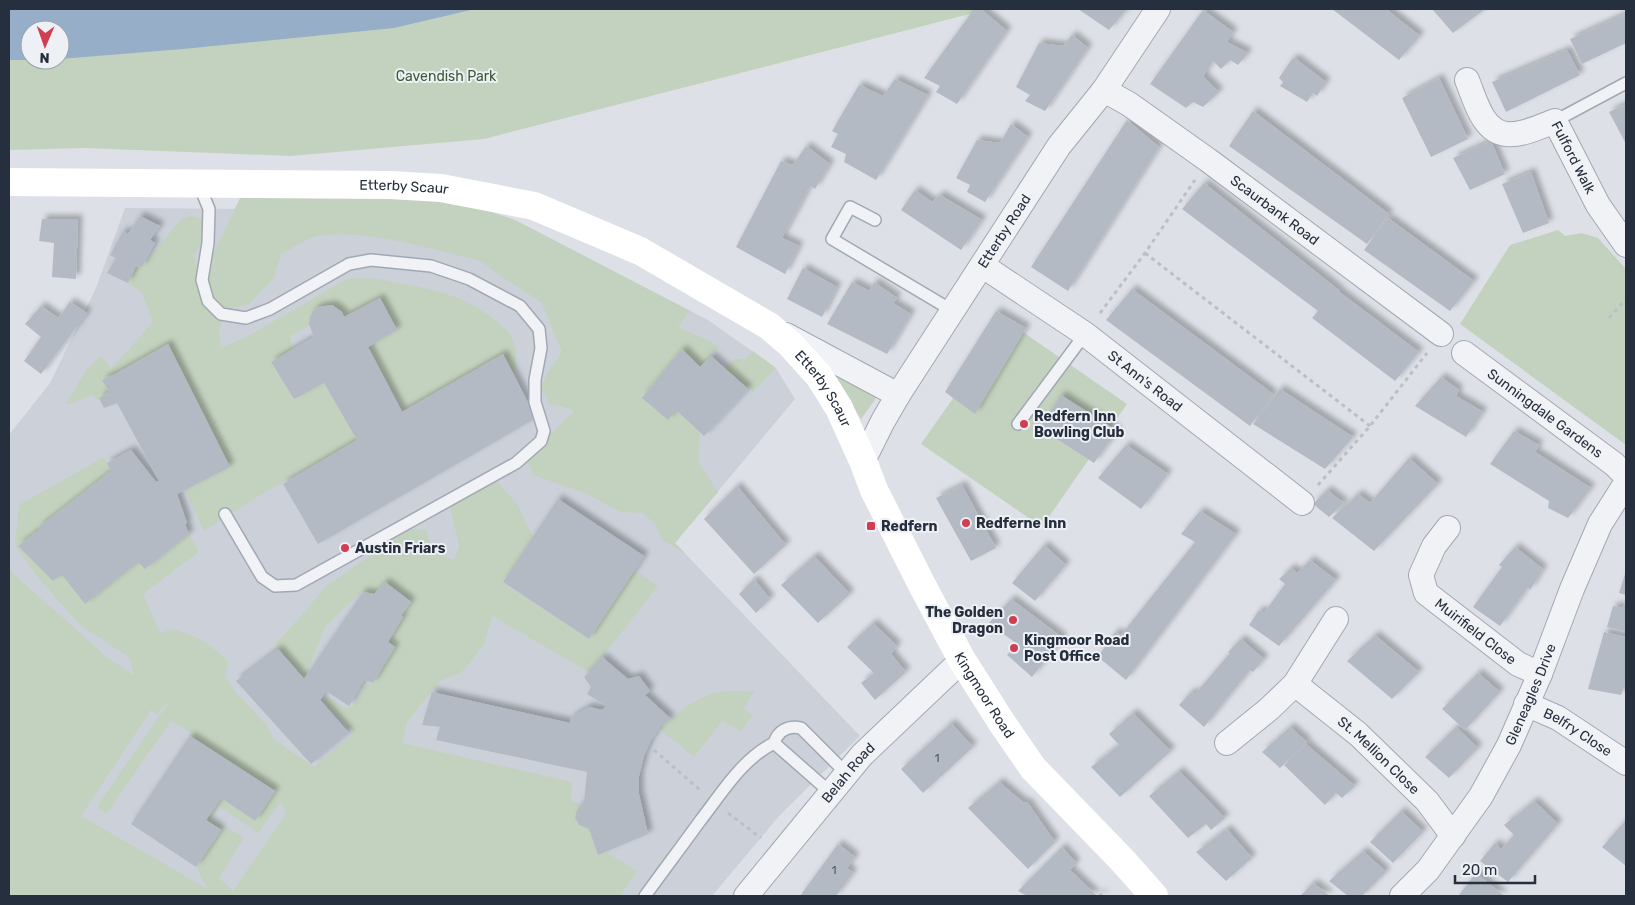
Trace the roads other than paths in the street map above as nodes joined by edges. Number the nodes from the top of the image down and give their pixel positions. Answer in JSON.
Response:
{"nodes":[{"id":1,"x":1158,"y":9,"type":"edge"},
{"id":2,"x":1467,"y":80,"type":"dead end"},
{"id":3,"x":1626,"y":83,"type":"edge"},
{"id":4,"x":1104,"y":90,"type":"junction"},
{"id":5,"x":1555,"y":121,"type":"junction"},
{"id":6,"x":9,"y":182,"type":"edge"},
{"id":7,"x":200,"y":185,"type":"junction"},
{"id":8,"x":875,"y":220,"type":"dead end"},
{"id":9,"x":1626,"y":244,"type":"edge"},
{"id":10,"x":983,"y":266,"type":"junction"},
{"id":11,"x":953,"y":312,"type":"junction"},
{"id":12,"x":769,"y":326,"type":"junction"},
{"id":13,"x":1085,"y":334,"type":"junction"},
{"id":14,"x":1441,"y":334,"type":"road end"},
{"id":15,"x":1464,"y":353,"type":"dead end"},
{"id":16,"x":898,"y":395,"type":"junction"},
{"id":17,"x":1018,"y":424,"type":"dead end"},
{"id":18,"x":863,"y":461,"type":"junction"},
{"id":19,"x":1626,"y":479,"type":"edge"},
{"id":20,"x":1302,"y":502,"type":"road end"},
{"id":21,"x":225,"y":514,"type":"dead end"},
{"id":22,"x":1448,"y":528,"type":"dead end"},
{"id":23,"x":1336,"y":619,"type":"dead end"},
{"id":24,"x":962,"y":660,"type":"junction"},
{"id":25,"x":1540,"y":674,"type":"junction"},
{"id":26,"x":1295,"y":684,"type":"junction"},
{"id":27,"x":1526,"y":704,"type":"junction"},
{"id":28,"x":774,"y":743,"type":"junction"},
{"id":29,"x":1227,"y":743,"type":"dead end"},
{"id":30,"x":1626,"y":763,"type":"edge"},
{"id":31,"x":847,"y":774,"type":"junction"},
{"id":32,"x":831,"y":793,"type":"junction"},
{"id":33,"x":1453,"y":836,"type":"junction"},
{"id":34,"x":645,"y":896,"type":"edge"},
{"id":35,"x":746,"y":896,"type":"edge"},
{"id":36,"x":1154,"y":896,"type":"edge"},
{"id":37,"x":1402,"y":896,"type":"edge"}],
"edges":[{"from":1,"to":4,"type":"street","name":"Etterby Road"},
{"from":2,"to":5,"type":"street","name":"Fulford Walk"},
{"from":3,"to":5,"type":"lane"},
{"from":4,"to":10,"type":"street","name":"Etterby Road"},
{"from":4,"to":14,"type":"street","name":"Scaurbank Road"},
{"from":5,"to":9,"type":"street","name":"Fulford Walk"},
{"from":6,"to":7,"type":"street","name":"Etterby Scaur"},
{"from":7,"to":12,"type":"street","name":"Etterby Scaur"},
{"from":7,"to":21,"type":"lane"},
{"from":8,"to":11,"type":"lane"},
{"from":10,"to":11,"type":"street","name":"Etterby Road"},
{"from":10,"to":13,"type":"street","name":"St Ann's Road"},
{"from":11,"to":16,"type":"street","name":"Etterby Road"},
{"from":12,"to":16,"type":"street","name":"Etterby Scaur"},
{"from":12,"to":18,"type":"street","name":"Etterby Scaur"},
{"from":13,"to":17,"type":"lane"},
{"from":13,"to":20,"type":"street","name":"St Ann's Road"},
{"from":15,"to":19,"type":"street","name":"Sunningdale Gardens"},
{"from":16,"to":18,"type":"street","name":"Etterby Road"},
{"from":18,"to":24,"type":"street","name":"Kingmoor Road"},
{"from":19,"to":25,"type":"street","name":"Gleneagles Drive"},
{"from":22,"to":25,"type":"street","name":"Muirifield Close"},
{"from":23,"to":26,"type":"street"},
{"from":24,"to":31,"type":"street","name":"Belah Road"},
{"from":24,"to":36,"type":"street","name":"Kingmoor Road"},
{"from":25,"to":27,"type":"street","name":"Gleneagles Drive"},
{"from":26,"to":29,"type":"street"},
{"from":26,"to":33,"type":"street","name":"St. Mellion Close"},
{"from":27,"to":30,"type":"street","name":"Belfry Close"},
{"from":27,"to":33,"type":"street","name":"Gleneagles Drive"},
{"from":28,"to":31,"type":"lane"},
{"from":28,"to":32,"type":"lane"},
{"from":28,"to":34,"type":"lane"},
{"from":31,"to":32,"type":"street","name":"Belah Road"},
{"from":32,"to":35,"type":"street","name":"Belah Road"},
{"from":33,"to":37,"type":"street","name":"Gleneagles Drive"}]}
